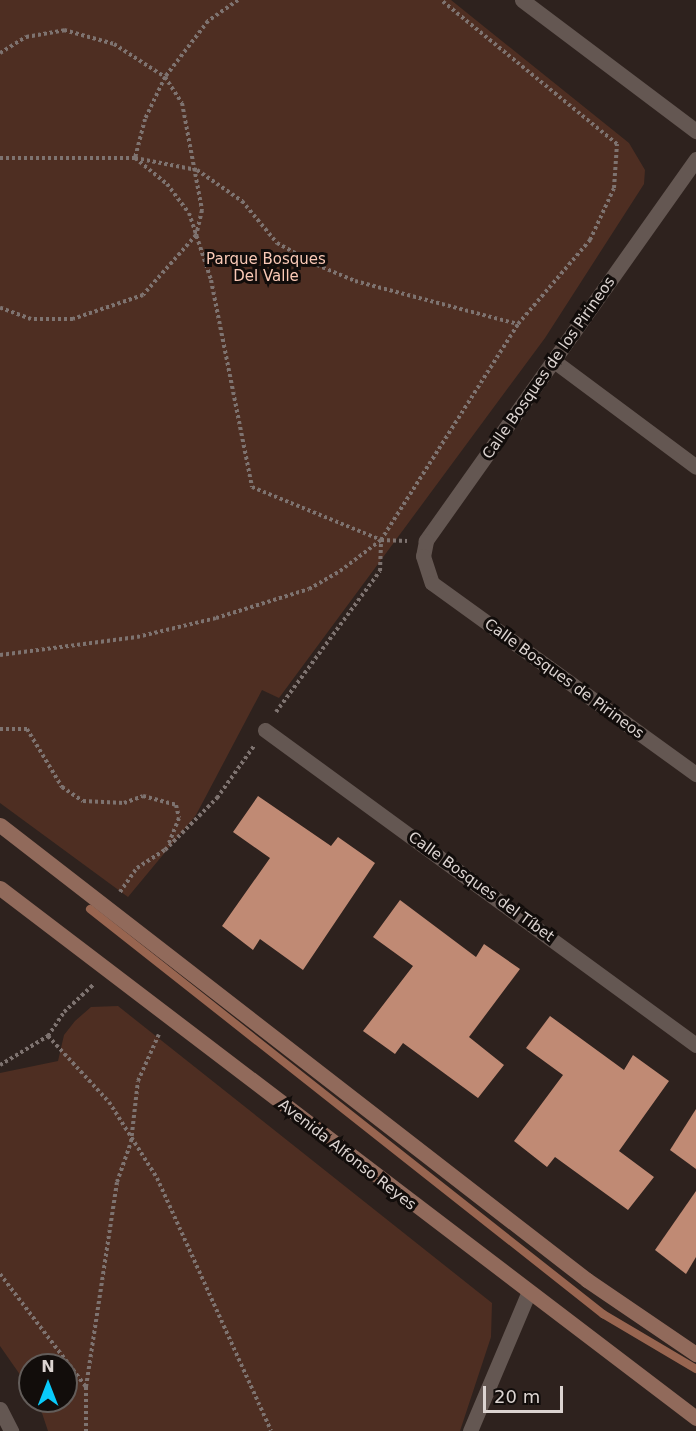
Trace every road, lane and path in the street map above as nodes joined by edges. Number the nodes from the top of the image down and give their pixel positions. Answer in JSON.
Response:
{"nodes":[{"id":1,"x":238,"y":0,"type":"edge"},
{"id":2,"x":441,"y":0,"type":"edge"},
{"id":3,"x":522,"y":0,"type":"edge"},
{"id":4,"x":0,"y":53,"type":"edge"},
{"id":5,"x":165,"y":77,"type":"junction"},
{"id":6,"x":696,"y":131,"type":"edge"},
{"id":7,"x":0,"y":158,"type":"edge"},
{"id":8,"x":135,"y":158,"type":"junction"},
{"id":9,"x":696,"y":159,"type":"edge"},
{"id":10,"x":197,"y":170,"type":"junction"},
{"id":11,"x":196,"y":235,"type":"junction"},
{"id":12,"x":0,"y":308,"type":"edge"},
{"id":13,"x":518,"y":324,"type":"junction"},
{"id":14,"x":554,"y":361,"type":"junction"},
{"id":15,"x":696,"y":467,"type":"edge"},
{"id":16,"x":381,"y":540,"type":"junction"},
{"id":17,"x":426,"y":541,"type":"junction"},
{"id":18,"x":0,"y":655,"type":"edge"},
{"id":19,"x":0,"y":729,"type":"edge"},
{"id":20,"x":266,"y":730,"type":"junction"},
{"id":21,"x":696,"y":774,"type":"edge"},
{"id":22,"x":0,"y":825,"type":"edge"},
{"id":23,"x":0,"y":888,"type":"edge"},
{"id":24,"x":161,"y":1031,"type":"dead end"},
{"id":25,"x":696,"y":1045,"type":"edge"},
{"id":26,"x":0,"y":1065,"type":"edge"},
{"id":27,"x":131,"y":1142,"type":"junction"},
{"id":28,"x":0,"y":1274,"type":"edge"},
{"id":29,"x":528,"y":1294,"type":"junction"},
{"id":30,"x":696,"y":1354,"type":"edge"},
{"id":31,"x":86,"y":1387,"type":"junction"},
{"id":32,"x":0,"y":1409,"type":"edge"},
{"id":33,"x":696,"y":1418,"type":"edge"},
{"id":34,"x":11,"y":1431,"type":"edge"},
{"id":35,"x":86,"y":1431,"type":"edge"},
{"id":36,"x":271,"y":1431,"type":"edge"},
{"id":37,"x":470,"y":1431,"type":"edge"}],
"edges":[{"from":1,"to":5,"type":"path"},
{"from":2,"to":13,"type":"path"},
{"from":3,"to":6,"type":"street"},
{"from":4,"to":5,"type":"path"},
{"from":5,"to":8,"type":"path"},
{"from":5,"to":10,"type":"path"},
{"from":7,"to":8,"type":"path"},
{"from":8,"to":10,"type":"path"},
{"from":8,"to":11,"type":"path"},
{"from":9,"to":14,"type":"street","name":"Calle Bosques de los Pirineos"},
{"from":10,"to":11,"type":"path"},
{"from":10,"to":13,"type":"path"},
{"from":11,"to":12,"type":"path"},
{"from":11,"to":16,"type":"path"},
{"from":13,"to":16,"type":"path"},
{"from":14,"to":15,"type":"street"},
{"from":14,"to":17,"type":"street","name":"Calle Bosques de los Pirineos"},
{"from":16,"to":17,"type":"path"},
{"from":16,"to":18,"type":"path"},
{"from":16,"to":20,"type":"path"},
{"from":17,"to":21,"type":"street","name":"Calle Bosques de Pirineos"},
{"from":19,"to":20,"type":"path"},
{"from":20,"to":25,"type":"street","name":"Calle Bosques del Tíbet"},
{"from":22,"to":30,"type":"main road"},
{"from":23,"to":29,"type":"main road","name":"Avenida Alfonso Reyes"},
{"from":24,"to":27,"type":"path"},
{"from":26,"to":27,"type":"path"},
{"from":27,"to":31,"type":"path"},
{"from":27,"to":36,"type":"path"},
{"from":28,"to":31,"type":"path"},
{"from":29,"to":33,"type":"main road","name":"Avenida Alfonso Reyes"},
{"from":29,"to":37,"type":"street"},
{"from":31,"to":35,"type":"path"},
{"from":32,"to":34,"type":"street"}]}
